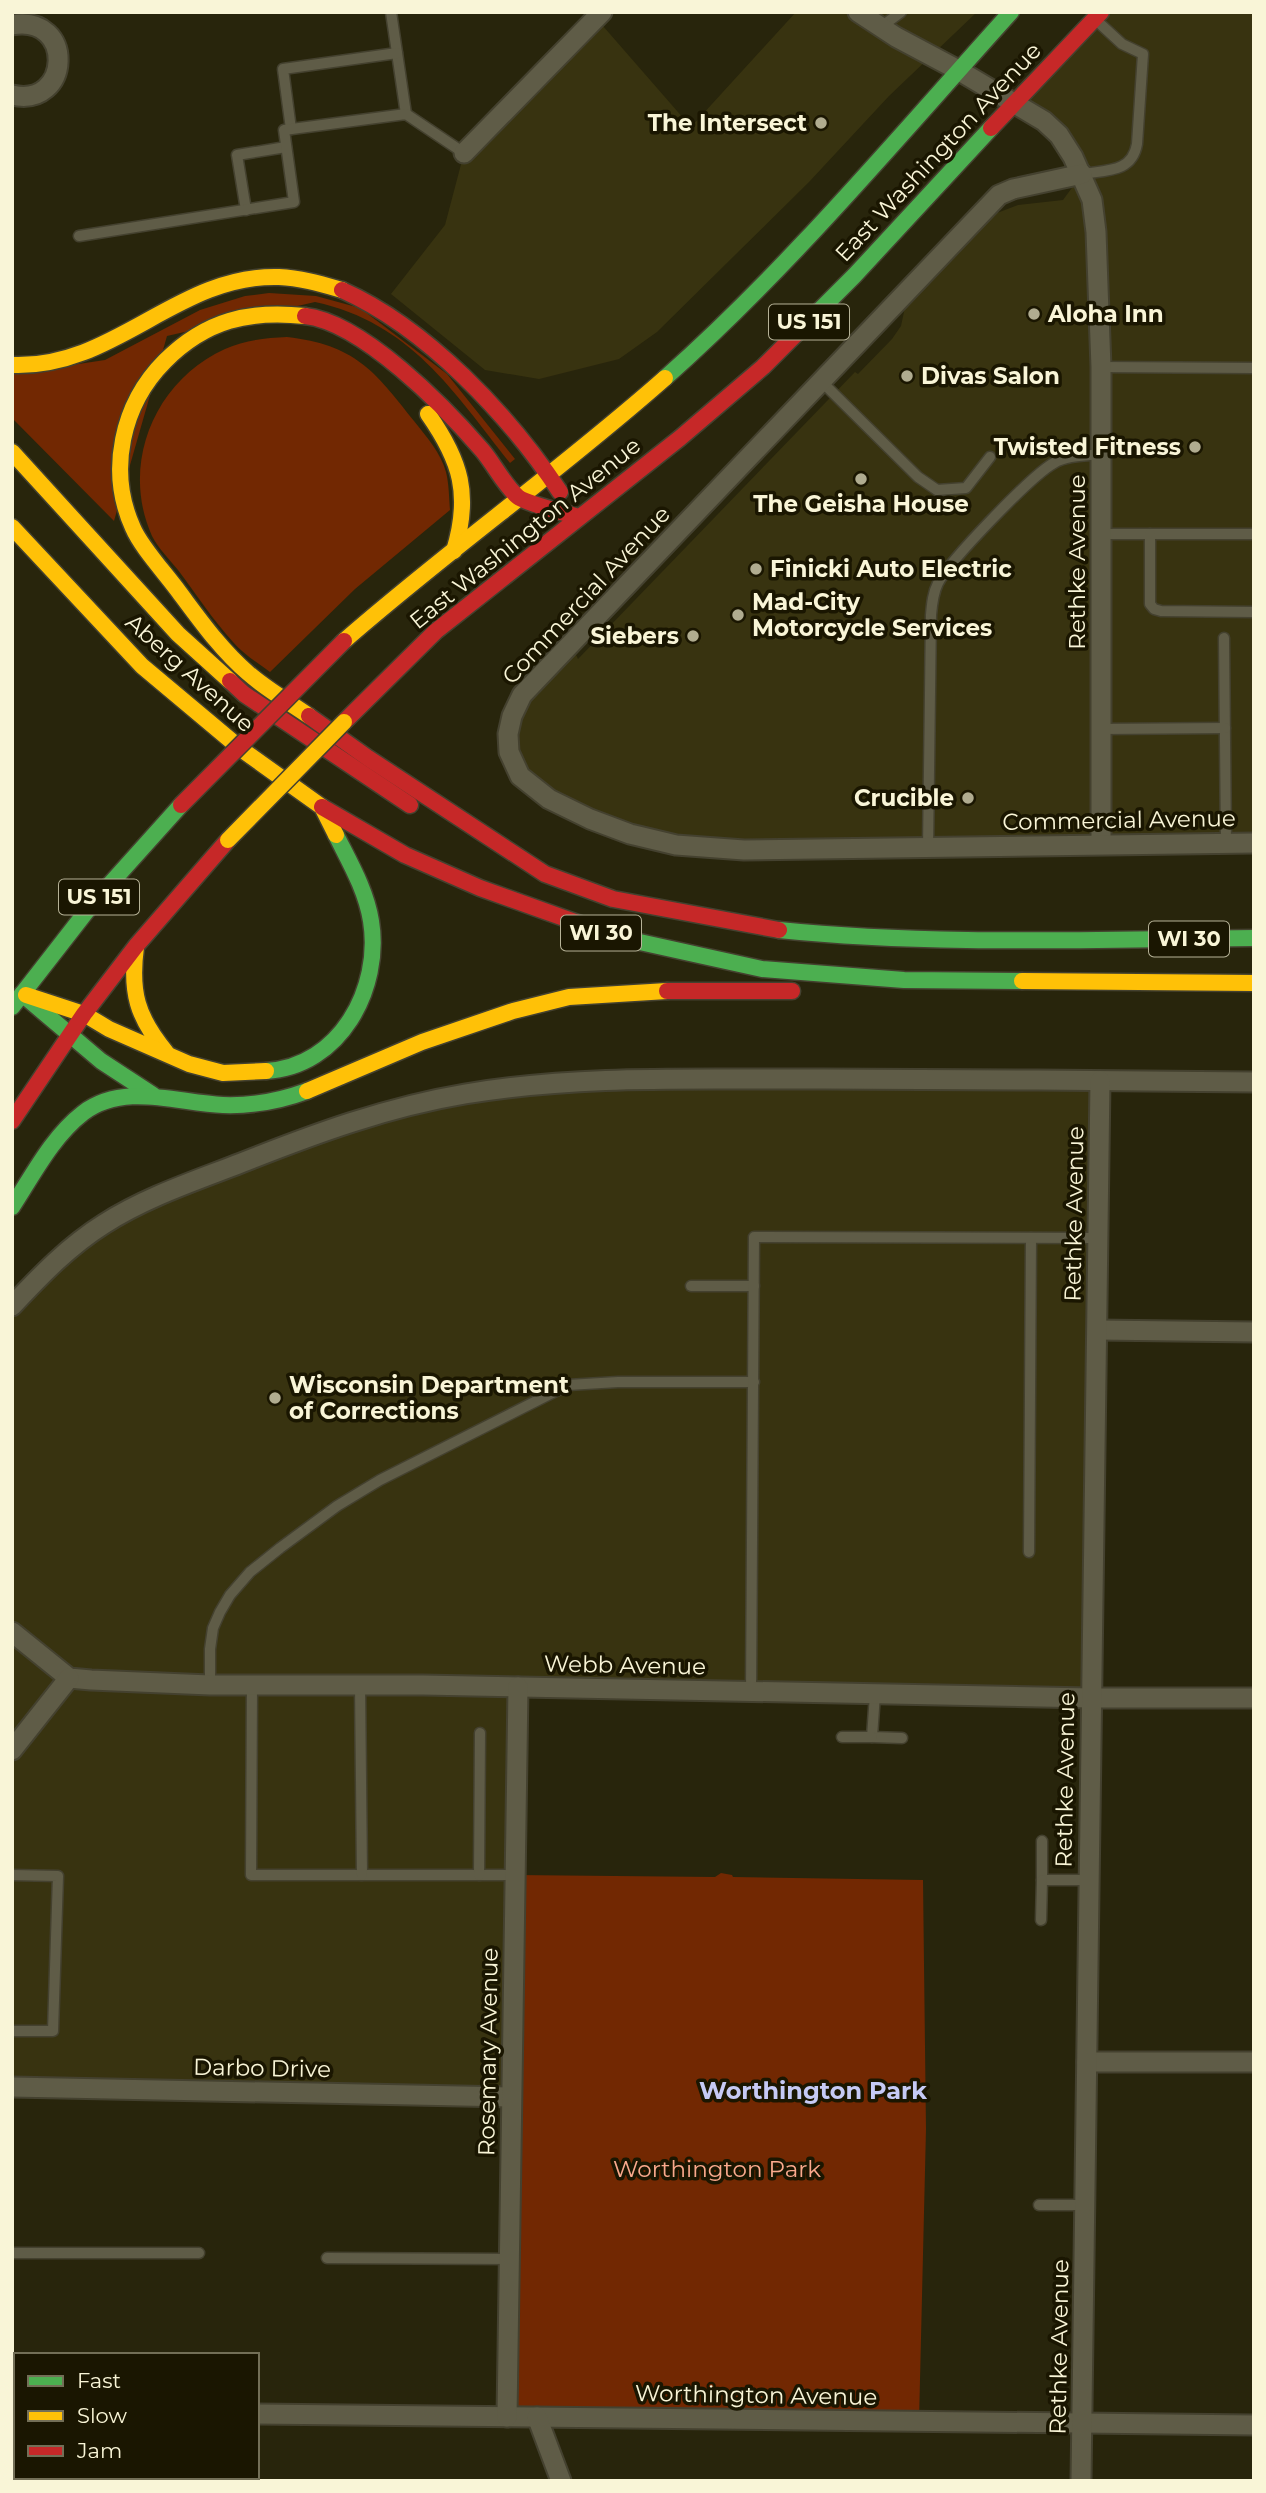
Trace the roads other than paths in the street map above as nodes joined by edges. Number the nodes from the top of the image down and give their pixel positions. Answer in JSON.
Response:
{"nodes":[{"id":1,"x":391,"y":12,"type":"edge"},
{"id":2,"x":601,"y":12,"type":"edge"},
{"id":3,"x":858,"y":12,"type":"edge"},
{"id":4,"x":901,"y":12,"type":"edge"},
{"id":5,"x":1011,"y":12,"type":"edge"},
{"id":6,"x":1098,"y":16,"type":"edge"},
{"id":7,"x":43,"y":20,"type":"edge"},
{"id":8,"x":12,"y":25,"type":"edge"},
{"id":9,"x":880,"y":27,"type":"junction"},
{"id":10,"x":397,"y":53,"type":"junction"},
{"id":11,"x":958,"y":70,"type":"junction"},
{"id":12,"x":13,"y":97,"type":"edge"},
{"id":13,"x":1015,"y":102,"type":"junction"},
{"id":14,"x":406,"y":114,"type":"junction"},
{"id":15,"x":291,"y":129,"type":"junction"},
{"id":16,"x":286,"y":147,"type":"junction"},
{"id":17,"x":464,"y":153,"type":"joint"},
{"id":18,"x":1082,"y":174,"type":"junction"},
{"id":19,"x":246,"y":210,"type":"junction"},
{"id":20,"x":79,"y":236,"type":"dead end"},
{"id":21,"x":12,"y":365,"type":"edge"},
{"id":22,"x":1101,"y":367,"type":"junction"},
{"id":23,"x":1254,"y":368,"type":"edge"},
{"id":24,"x":396,"y":369,"type":"junction"},
{"id":25,"x":821,"y":382,"type":"junction"},
{"id":26,"x":12,"y":452,"type":"edge"},
{"id":27,"x":1101,"y":454,"type":"junction"},
{"id":28,"x":989,"y":457,"type":"dead end"},
{"id":29,"x":548,"y":475,"type":"junction"},
{"id":30,"x":519,"y":498,"type":"junction"},
{"id":31,"x":579,"y":517,"type":"junction"},
{"id":32,"x":12,"y":527,"type":"edge"},
{"id":33,"x":1101,"y":534,"type":"junction"},
{"id":34,"x":1150,"y":534,"type":"junction"},
{"id":35,"x":1254,"y":534,"type":"edge"},
{"id":36,"x":454,"y":551,"type":"junction"},
{"id":37,"x":1254,"y":612,"type":"edge"},
{"id":38,"x":1224,"y":638,"type":"dead end"},
{"id":39,"x":1225,"y":728,"type":"junction"},
{"id":40,"x":1101,"y":729,"type":"junction"},
{"id":41,"x":322,"y":807,"type":"junction"},
{"id":42,"x":1226,"y":843,"type":"junction"},
{"id":43,"x":1254,"y":843,"type":"edge"},
{"id":44,"x":1101,"y":844,"type":"junction"},
{"id":45,"x":928,"y":848,"type":"junction"},
{"id":46,"x":545,"y":874,"type":"junction"},
{"id":47,"x":1254,"y":932,"type":"edge"},
{"id":48,"x":1254,"y":938,"type":"edge"},
{"id":49,"x":1124,"y":939,"type":"junction"},
{"id":50,"x":136,"y":946,"type":"junction"},
{"id":51,"x":904,"y":980,"type":"junction"},
{"id":52,"x":1254,"y":983,"type":"edge"},
{"id":53,"x":22,"y":993,"type":"junction"},
{"id":54,"x":12,"y":1007,"type":"edge"},
{"id":55,"x":84,"y":1013,"type":"junction"},
{"id":56,"x":68,"y":1036,"type":"junction"},
{"id":57,"x":166,"y":1052,"type":"junction"},
{"id":58,"x":1100,"y":1081,"type":"junction"},
{"id":59,"x":1254,"y":1082,"type":"edge"},
{"id":60,"x":153,"y":1095,"type":"junction"},
{"id":61,"x":12,"y":1121,"type":"edge"},
{"id":62,"x":12,"y":1207,"type":"edge"},
{"id":63,"x":1031,"y":1238,"type":"junction"},
{"id":64,"x":1098,"y":1238,"type":"junction"},
{"id":65,"x":691,"y":1286,"type":"dead end"},
{"id":66,"x":754,"y":1286,"type":"junction"},
{"id":67,"x":12,"y":1306,"type":"edge"},
{"id":68,"x":1098,"y":1331,"type":"junction"},
{"id":69,"x":1254,"y":1332,"type":"edge"},
{"id":70,"x":754,"y":1382,"type":"junction"},
{"id":71,"x":1029,"y":1552,"type":"dead end"},
{"id":72,"x":12,"y":1632,"type":"edge"},
{"id":73,"x":69,"y":1678,"type":"junction"},
{"id":74,"x":210,"y":1685,"type":"junction"},
{"id":75,"x":252,"y":1685,"type":"junction"},
{"id":76,"x":360,"y":1685,"type":"junction"},
{"id":77,"x":518,"y":1687,"type":"junction"},
{"id":78,"x":751,"y":1692,"type":"junction"},
{"id":79,"x":875,"y":1694,"type":"junction"},
{"id":80,"x":1091,"y":1698,"type":"junction"},
{"id":81,"x":1254,"y":1698,"type":"edge"},
{"id":82,"x":480,"y":1734,"type":"dead end"},
{"id":83,"x":842,"y":1737,"type":"dead end"},
{"id":84,"x":872,"y":1737,"type":"junction"},
{"id":85,"x":902,"y":1738,"type":"dead end"},
{"id":86,"x":12,"y":1750,"type":"edge"},
{"id":87,"x":1042,"y":1841,"type":"dead end"},
{"id":88,"x":12,"y":1875,"type":"edge"},
{"id":89,"x":362,"y":1875,"type":"junction"},
{"id":90,"x":479,"y":1875,"type":"junction"},
{"id":91,"x":515,"y":1875,"type":"junction"},
{"id":92,"x":1042,"y":1880,"type":"junction"},
{"id":93,"x":1089,"y":1880,"type":"junction"},
{"id":94,"x":1041,"y":1920,"type":"dead end"},
{"id":95,"x":12,"y":2031,"type":"edge"},
{"id":96,"x":1087,"y":2062,"type":"junction"},
{"id":97,"x":1254,"y":2062,"type":"edge"},
{"id":98,"x":12,"y":2087,"type":"edge"},
{"id":99,"x":512,"y":2097,"type":"junction"},
{"id":100,"x":1038,"y":2205,"type":"dead end"},
{"id":101,"x":1085,"y":2205,"type":"junction"},
{"id":102,"x":12,"y":2253,"type":"edge"},
{"id":103,"x":199,"y":2253,"type":"dead end"},
{"id":104,"x":327,"y":2258,"type":"dead end"},
{"id":105,"x":509,"y":2259,"type":"junction"},
{"id":106,"x":259,"y":2414,"type":"edge"},
{"id":107,"x":507,"y":2417,"type":"junction"},
{"id":108,"x":537,"y":2417,"type":"junction"},
{"id":109,"x":1082,"y":2423,"type":"junction"},
{"id":110,"x":1254,"y":2425,"type":"edge"},
{"id":111,"x":561,"y":2481,"type":"edge"},
{"id":112,"x":1081,"y":2481,"type":"edge"}],
"edges":[{"from":1,"to":10,"type":"lane"},
{"from":2,"to":17,"type":"street"},
{"from":3,"to":9,"type":"street","name":"Rethke Avenue"},
{"from":4,"to":9,"type":"lane"},
{"from":5,"to":11,"type":"main road","name":"East Washington Avenue","number":"US 151"},
{"from":6,"to":13,"type":"main road","name":"East Washington Avenue","number":"US 151"},
{"from":6,"to":18,"type":"lane"},
{"from":7,"to":8,"type":"street"},
{"from":7,"to":12,"type":"street"},
{"from":9,"to":11,"type":"street","name":"Rethke Avenue"},
{"from":10,"to":14,"type":"lane"},
{"from":10,"to":15,"type":"lane"},
{"from":11,"to":13,"type":"street","name":"Rethke Avenue"},
{"from":11,"to":29,"type":"main road","name":"East Washington Avenue","number":"US 151"},
{"from":13,"to":18,"type":"street","name":"Rethke Avenue"},
{"from":13,"to":31,"type":"main road","name":"East Washington Avenue","number":"US 151"},
{"from":14,"to":15,"type":"lane"},
{"from":14,"to":17,"type":"lane"},
{"from":15,"to":16,"type":"lane"},
{"from":16,"to":19,"type":"lane"},
{"from":16,"to":19,"type":"lane"},
{"from":18,"to":22,"type":"street","name":"Rethke Avenue"},
{"from":18,"to":25,"type":"street","name":"Commercial Avenue"},
{"from":19,"to":20,"type":"lane"},
{"from":21,"to":29,"type":"main road"},
{"from":22,"to":23,"type":"lane"},
{"from":22,"to":27,"type":"street","name":"Rethke Avenue"},
{"from":24,"to":30,"type":"main road"},
{"from":24,"to":36,"type":"main road"},
{"from":24,"to":46,"type":"main road"},
{"from":25,"to":28,"type":"lane"},
{"from":25,"to":45,"type":"street","name":"Commercial Avenue"},
{"from":26,"to":46,"type":"main road","name":"Aberg Avenue","number":"WI 30"},
{"from":27,"to":33,"type":"street","name":"Rethke Avenue"},
{"from":27,"to":45,"type":"lane"},
{"from":29,"to":30,"type":"main road","name":"East Washington Avenue","number":"US 151"},
{"from":29,"to":31,"type":"main road"},
{"from":30,"to":31,"type":"main road"},
{"from":30,"to":36,"type":"main road","name":"East Washington Avenue","number":"US 151"},
{"from":31,"to":50,"type":"main road","name":"East Washington Avenue","number":"US 151","bridge":true},
{"from":32,"to":41,"type":"main road","name":"Aberg Avenue","number":"WI 30"},
{"from":33,"to":34,"type":"lane"},
{"from":33,"to":40,"type":"street","name":"Rethke Avenue"},
{"from":34,"to":35,"type":"lane"},
{"from":34,"to":37,"type":"lane"},
{"from":36,"to":53,"type":"main road","name":"East Washington Avenue","number":"US 151","bridge":true},
{"from":38,"to":39,"type":"lane"},
{"from":39,"to":40,"type":"lane"},
{"from":39,"to":42,"type":"lane"},
{"from":40,"to":44,"type":"street","name":"Rethke Avenue"},
{"from":41,"to":51,"type":"main road","number":"WI 30"},
{"from":41,"to":57,"type":"main road"},
{"from":42,"to":43,"type":"street","name":"Commercial Avenue"},
{"from":42,"to":44,"type":"street","name":"Commercial Avenue"},
{"from":44,"to":45,"type":"street","name":"Commercial Avenue"},
{"from":46,"to":49,"type":"main road","number":"WI 30"},
{"from":47,"to":49,"type":"main road"},
{"from":48,"to":49,"type":"main road","number":"WI 30"},
{"from":50,"to":55,"type":"main road","name":"East Washington Avenue","number":"US 151"},
{"from":50,"to":57,"type":"main road"},
{"from":51,"to":52,"type":"main road","number":"WI 30"},
{"from":51,"to":60,"type":"main road"},
{"from":53,"to":54,"type":"main road","name":"East Washington Avenue","number":"US 151"},
{"from":53,"to":55,"type":"main road"},
{"from":53,"to":56,"type":"main road"},
{"from":55,"to":56,"type":"main road","name":"East Washington Avenue","number":"US 151"},
{"from":55,"to":57,"type":"main road"},
{"from":56,"to":60,"type":"main road"},
{"from":56,"to":61,"type":"main road","name":"East Washington Avenue","number":"US 151"},
{"from":58,"to":59,"type":"street"},
{"from":58,"to":64,"type":"street","name":"Rethke Avenue"},
{"from":58,"to":67,"type":"street"},
{"from":60,"to":62,"type":"main road"},
{"from":63,"to":64,"type":"lane"},
{"from":63,"to":66,"type":"lane"},
{"from":63,"to":71,"type":"lane"},
{"from":64,"to":68,"type":"street","name":"Rethke Avenue"},
{"from":65,"to":66,"type":"lane"},
{"from":66,"to":70,"type":"lane"},
{"from":68,"to":69,"type":"street"},
{"from":68,"to":80,"type":"street","name":"Rethke Avenue"},
{"from":70,"to":74,"type":"lane"},
{"from":70,"to":78,"type":"lane"},
{"from":72,"to":73,"type":"street"},
{"from":73,"to":74,"type":"street","name":"Webb Avenue"},
{"from":73,"to":86,"type":"street"},
{"from":74,"to":75,"type":"street","name":"Webb Avenue"},
{"from":75,"to":76,"type":"street","name":"Webb Avenue"},
{"from":75,"to":89,"type":"lane"},
{"from":76,"to":77,"type":"street","name":"Webb Avenue"},
{"from":76,"to":89,"type":"lane"},
{"from":77,"to":78,"type":"street","name":"Webb Avenue"},
{"from":77,"to":91,"type":"street","name":"Rosemary Avenue"},
{"from":78,"to":79,"type":"street","name":"Webb Avenue"},
{"from":79,"to":80,"type":"street","name":"Webb Avenue"},
{"from":79,"to":84,"type":"lane"},
{"from":80,"to":81,"type":"street","name":"Webb Avenue"},
{"from":80,"to":93,"type":"street","name":"Rethke Avenue"},
{"from":82,"to":90,"type":"lane"},
{"from":83,"to":84,"type":"lane"},
{"from":84,"to":85,"type":"lane"},
{"from":87,"to":92,"type":"lane"},
{"from":88,"to":95,"type":"lane"},
{"from":89,"to":90,"type":"lane"},
{"from":90,"to":91,"type":"lane"},
{"from":91,"to":99,"type":"street","name":"Rosemary Avenue"},
{"from":92,"to":93,"type":"lane"},
{"from":92,"to":94,"type":"lane"},
{"from":93,"to":96,"type":"street","name":"Rethke Avenue"},
{"from":96,"to":97,"type":"street"},
{"from":96,"to":101,"type":"street","name":"Rethke Avenue"},
{"from":98,"to":99,"type":"street","name":"Darbo Drive"},
{"from":99,"to":105,"type":"street","name":"Rosemary Avenue"},
{"from":100,"to":101,"type":"lane"},
{"from":101,"to":109,"type":"street","name":"Rethke Avenue"},
{"from":102,"to":103,"type":"lane"},
{"from":104,"to":105,"type":"lane"},
{"from":105,"to":107,"type":"street","name":"Rosemary Avenue"},
{"from":106,"to":107,"type":"street","name":"Worthington Avenue"},
{"from":107,"to":108,"type":"street","name":"Worthington Avenue"},
{"from":108,"to":109,"type":"street","name":"Worthington Avenue"},
{"from":108,"to":111,"type":"street"},
{"from":109,"to":110,"type":"street","name":"Worthington Avenue"},
{"from":109,"to":112,"type":"street","name":"Rethke Avenue"}]}
